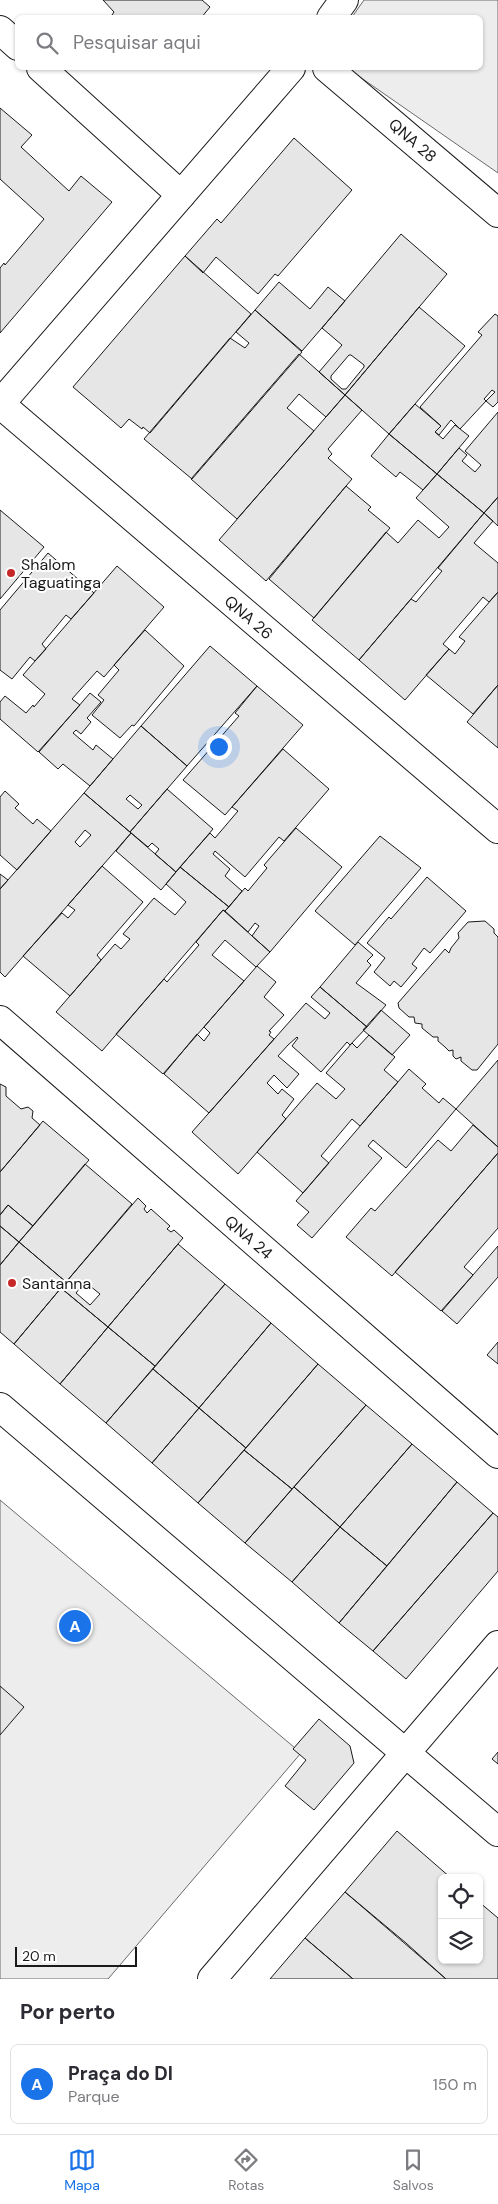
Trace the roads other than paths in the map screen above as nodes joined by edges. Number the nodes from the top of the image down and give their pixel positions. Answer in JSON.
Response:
{"nodes":[{"id":1,"x":344,"y":0,"type":"edge"},
{"id":2,"x":333,"y":15,"type":"edge"},
{"id":3,"x":0,"y":30,"type":"edge"},
{"id":4,"x":15,"y":43,"type":"edge"},
{"id":5,"x":43,"y":70,"type":"edge"},
{"id":6,"x":289,"y":70,"type":"edge"},
{"id":7,"x":329,"y":70,"type":"edge"},
{"id":8,"x":181,"y":195,"type":"junction"},
{"id":9,"x":498,"y":213,"type":"edge"},
{"id":10,"x":0,"y":404,"type":"edge"},
{"id":11,"x":498,"y":829,"type":"edge"},
{"id":12,"x":0,"y":1020,"type":"edge"},
{"id":13,"x":0,"y":1407,"type":"edge"},
{"id":14,"x":498,"y":1454,"type":"edge"},
{"id":15,"x":498,"y":1645,"type":"edge"},
{"id":16,"x":406,"y":1753,"type":"junction"},
{"id":17,"x":498,"y":1832,"type":"edge"},
{"id":18,"x":212,"y":1979,"type":"edge"}],
"edges":[{"from":1,"to":2,"type":"street"},
{"from":3,"to":4,"type":"street"},
{"from":5,"to":8,"type":"street"},
{"from":6,"to":8,"type":"street"},
{"from":7,"to":9,"type":"street","name":"QNA 28"},
{"from":8,"to":10,"type":"street"},
{"from":10,"to":11,"type":"street","name":"QNA 26"},
{"from":12,"to":14,"type":"street","name":"QNA 24"},
{"from":13,"to":16,"type":"street"},
{"from":15,"to":16,"type":"street"},
{"from":16,"to":17,"type":"street"},
{"from":16,"to":18,"type":"street"}]}
